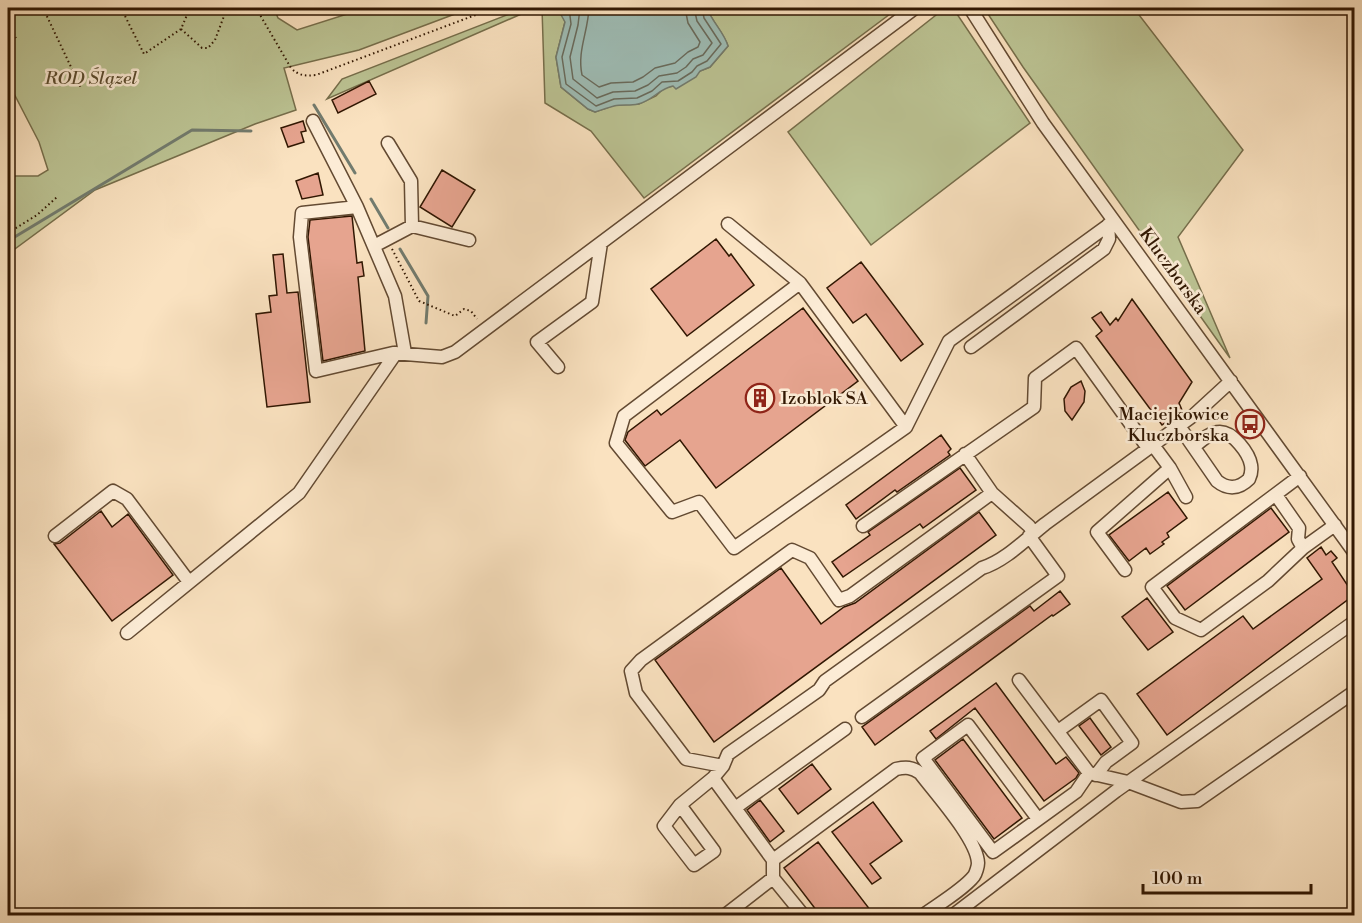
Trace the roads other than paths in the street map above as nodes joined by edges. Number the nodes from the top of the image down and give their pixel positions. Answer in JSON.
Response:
{"nodes":[{"id":1,"x":915,"y":8,"type":"edge"},
{"id":2,"x":970,"y":8,"type":"edge"},
{"id":3,"x":313,"y":121,"type":"dead end"},
{"id":4,"x":388,"y":142,"type":"dead end"},
{"id":5,"x":357,"y":207,"type":"junction"},
{"id":6,"x":1111,"y":223,"type":"junction"},
{"id":7,"x":729,"y":224,"type":"dead end"},
{"id":8,"x":412,"y":226,"type":"junction"},
{"id":9,"x":469,"y":240,"type":"dead end"},
{"id":10,"x":601,"y":243,"type":"junction"},
{"id":11,"x":374,"y":246,"type":"junction"},
{"id":12,"x":800,"y":283,"type":"junction"},
{"id":13,"x":971,"y":347,"type":"dead end"},
{"id":14,"x":400,"y":353,"type":"junction"},
{"id":15,"x":558,"y":367,"type":"dead end"},
{"id":16,"x":1231,"y":381,"type":"junction"},
{"id":17,"x":1179,"y":426,"type":"junction"},
{"id":18,"x":906,"y":427,"type":"junction"},
{"id":19,"x":1195,"y":446,"type":"junction"},
{"id":20,"x":1151,"y":447,"type":"junction"},
{"id":21,"x":965,"y":454,"type":"junction"},
{"id":22,"x":1170,"y":468,"type":"junction"},
{"id":23,"x":1300,"y":476,"type":"junction"},
{"id":24,"x":992,"y":493,"type":"junction"},
{"id":25,"x":1276,"y":495,"type":"junction"},
{"id":26,"x":1186,"y":496,"type":"dead end"},
{"id":27,"x":1335,"y":525,"type":"junction"},
{"id":28,"x":863,"y":526,"type":"dead end"},
{"id":29,"x":1031,"y":535,"type":"junction"},
{"id":30,"x":55,"y":536,"type":"dead end"},
{"id":31,"x":1303,"y":548,"type":"junction"},
{"id":32,"x":1354,"y":552,"type":"edge"},
{"id":33,"x":1125,"y":570,"type":"dead end"},
{"id":34,"x":189,"y":582,"type":"junction"},
{"id":35,"x":1354,"y":622,"type":"edge"},
{"id":36,"x":127,"y":633,"type":"dead end"},
{"id":37,"x":1019,"y":680,"type":"dead end"},
{"id":38,"x":1354,"y":692,"type":"edge"},
{"id":39,"x":862,"y":717,"type":"dead end"},
{"id":40,"x":844,"y":729,"type":"dead end"},
{"id":41,"x":1058,"y":731,"type":"junction"},
{"id":42,"x":723,"y":766,"type":"junction"},
{"id":43,"x":1093,"y":774,"type":"junction"},
{"id":44,"x":713,"y":778,"type":"junction"},
{"id":45,"x":1128,"y":782,"type":"junction"},
{"id":46,"x":680,"y":805,"type":"junction"},
{"id":47,"x":735,"y":808,"type":"junction"},
{"id":48,"x":1038,"y":819,"type":"junction"},
{"id":49,"x":773,"y":860,"type":"junction"},
{"id":50,"x":773,"y":878,"type":"junction"},
{"id":51,"x":724,"y":915,"type":"edge"},
{"id":52,"x":804,"y":915,"type":"edge"},
{"id":53,"x":922,"y":915,"type":"edge"},
{"id":54,"x":952,"y":915,"type":"edge"}],
"edges":[{"from":1,"to":10,"type":"street"},
{"from":2,"to":6,"type":"street","name":"Kluczborska"},
{"from":3,"to":5,"type":"street"},
{"from":4,"to":8,"type":"street"},
{"from":5,"to":11,"type":"street"},
{"from":5,"to":14,"type":"street"},
{"from":6,"to":13,"type":"street"},
{"from":6,"to":16,"type":"street","name":"Kluczborska"},
{"from":6,"to":18,"type":"street"},
{"from":7,"to":12,"type":"street"},
{"from":8,"to":9,"type":"street"},
{"from":8,"to":11,"type":"street"},
{"from":10,"to":14,"type":"street"},
{"from":10,"to":15,"type":"street"},
{"from":11,"to":14,"type":"street"},
{"from":12,"to":18,"type":"street"},
{"from":12,"to":18,"type":"street"},
{"from":14,"to":34,"type":"street"},
{"from":16,"to":17,"type":"street"},
{"from":16,"to":23,"type":"street","name":"Kluczborska"},
{"from":17,"to":19,"type":"street"},
{"from":17,"to":20,"type":"street"},
{"from":19,"to":19,"type":"street"},
{"from":20,"to":21,"type":"street"},
{"from":20,"to":22,"type":"street"},
{"from":20,"to":29,"type":"street"},
{"from":21,"to":24,"type":"street"},
{"from":21,"to":28,"type":"street"},
{"from":22,"to":26,"type":"street"},
{"from":22,"to":33,"type":"street"},
{"from":23,"to":25,"type":"street"},
{"from":23,"to":27,"type":"street","name":"Kluczborska"},
{"from":24,"to":29,"type":"street"},
{"from":24,"to":42,"type":"street"},
{"from":25,"to":31,"type":"street"},
{"from":25,"to":31,"type":"street"},
{"from":27,"to":31,"type":"street"},
{"from":27,"to":32,"type":"street","name":"Kluczborska"},
{"from":29,"to":39,"type":"street"},
{"from":29,"to":42,"type":"street"},
{"from":30,"to":34,"type":"street"},
{"from":34,"to":36,"type":"street"},
{"from":35,"to":45,"type":"street"},
{"from":37,"to":41,"type":"street"},
{"from":38,"to":45,"type":"street"},
{"from":40,"to":47,"type":"street"},
{"from":41,"to":43,"type":"street"},
{"from":41,"to":43,"type":"street"},
{"from":42,"to":44,"type":"street"},
{"from":43,"to":45,"type":"street"},
{"from":43,"to":48,"type":"street"},
{"from":44,"to":46,"type":"street"},
{"from":44,"to":47,"type":"street"},
{"from":45,"to":54,"type":"street"},
{"from":46,"to":46,"type":"street"},
{"from":47,"to":49,"type":"street"},
{"from":48,"to":48,"type":"street"},
{"from":49,"to":50,"type":"street"},
{"from":49,"to":53,"type":"street"},
{"from":50,"to":51,"type":"street"},
{"from":50,"to":52,"type":"street"}]}
